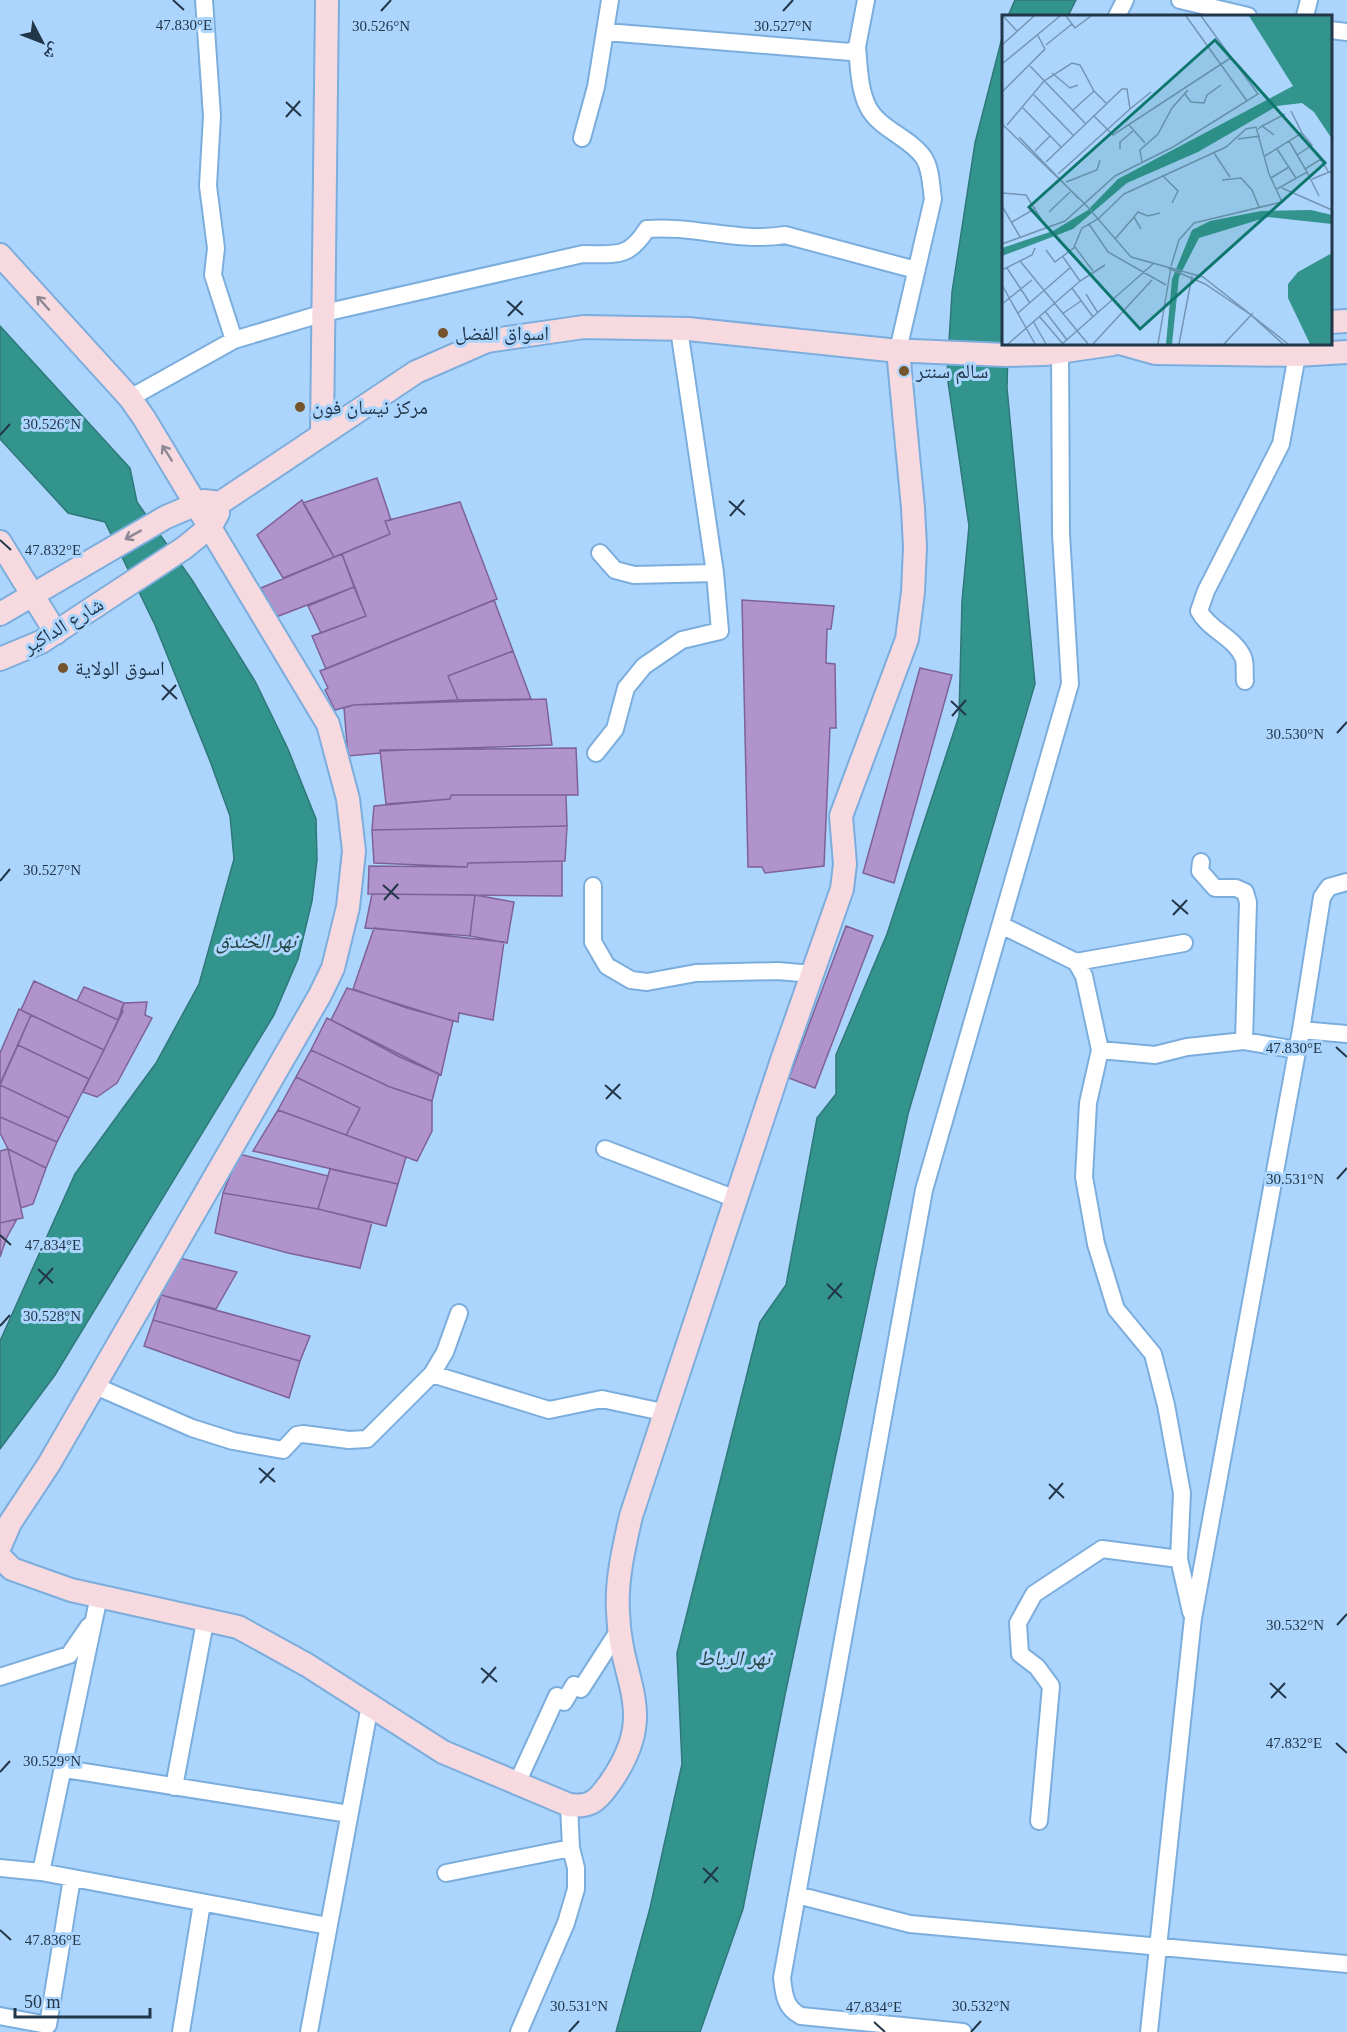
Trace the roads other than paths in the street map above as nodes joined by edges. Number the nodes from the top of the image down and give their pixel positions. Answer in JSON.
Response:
{"nodes":[{"id":1,"x":204,"y":0,"type":"edge"},
{"id":2,"x":327,"y":0,"type":"edge"},
{"id":3,"x":610,"y":0,"type":"edge"},
{"id":4,"x":866,"y":0,"type":"edge"},
{"id":5,"x":1125,"y":0,"type":"edge"},
{"id":6,"x":1179,"y":0,"type":"edge"},
{"id":7,"x":1309,"y":0,"type":"edge"},
{"id":8,"x":1118,"y":15,"type":"edge"},
{"id":9,"x":1244,"y":15,"type":"edge"},
{"id":10,"x":1305,"y":15,"type":"edge"},
{"id":11,"x":1332,"y":30,"type":"edge"},
{"id":12,"x":606,"y":32,"type":"junction"},
{"id":13,"x":1347,"y":32,"type":"edge"},
{"id":14,"x":857,"y":47,"type":"junction"},
{"id":15,"x":582,"y":138,"type":"dead end"},
{"id":16,"x":0,"y":255,"type":"edge"},
{"id":17,"x":916,"y":270,"type":"junction"},
{"id":18,"x":324,"y":313,"type":"junction"},
{"id":19,"x":1347,"y":321,"type":"edge"},
{"id":20,"x":1332,"y":322,"type":"edge"},
{"id":21,"x":679,"y":329,"type":"junction"},
{"id":22,"x":234,"y":340,"type":"junction"},
{"id":23,"x":1102,"y":345,"type":"edge"},
{"id":24,"x":1127,"y":345,"type":"edge"},
{"id":25,"x":1056,"y":349,"type":"edge"},
{"id":26,"x":904,"y":350,"type":"junction"},
{"id":27,"x":1347,"y":352,"type":"edge"},
{"id":28,"x":1297,"y":355,"type":"junction"},
{"id":29,"x":130,"y":398,"type":"junction"},
{"id":30,"x":322,"y":435,"type":"junction"},
{"id":31,"x":197,"y":503,"type":"junction"},
{"id":32,"x":220,"y":503,"type":"junction"},
{"id":33,"x":211,"y":526,"type":"junction"},
{"id":34,"x":0,"y":542,"type":"edge"},
{"id":35,"x":600,"y":553,"type":"dead end"},
{"id":36,"x":715,"y":573,"type":"junction"},
{"id":37,"x":32,"y":596,"type":"junction"},
{"id":38,"x":0,"y":614,"type":"edge"},
{"id":39,"x":56,"y":633,"type":"junction"},
{"id":40,"x":0,"y":659,"type":"edge"},
{"id":41,"x":1245,"y":681,"type":"dead end"},
{"id":42,"x":596,"y":753,"type":"dead end"},
{"id":43,"x":1201,"y":862,"type":"dead end"},
{"id":44,"x":1347,"y":882,"type":"edge"},
{"id":45,"x":594,"y":886,"type":"dead end"},
{"id":46,"x":1001,"y":925,"type":"junction"},
{"id":47,"x":1184,"y":943,"type":"dead end"},
{"id":48,"x":1076,"y":962,"type":"junction"},
{"id":49,"x":812,"y":974,"type":"junction"},
{"id":50,"x":1301,"y":1030,"type":"junction"},
{"id":51,"x":1347,"y":1034,"type":"edge"},
{"id":52,"x":1244,"y":1041,"type":"junction"},
{"id":53,"x":1100,"y":1050,"type":"junction"},
{"id":54,"x":1297,"y":1050,"type":"junction"},
{"id":55,"x":605,"y":1149,"type":"dead end"},
{"id":56,"x":736,"y":1199,"type":"junction"},
{"id":57,"x":459,"y":1313,"type":"dead end"},
{"id":58,"x":432,"y":1374,"type":"junction"},
{"id":59,"x":93,"y":1384,"type":"junction"},
{"id":60,"x":667,"y":1413,"type":"junction"},
{"id":61,"x":0,"y":1546,"type":"edge"},
{"id":62,"x":0,"y":1557,"type":"edge"},
{"id":63,"x":1179,"y":1559,"type":"junction"},
{"id":64,"x":99,"y":1596,"type":"junction"},
{"id":65,"x":1193,"y":1618,"type":"junction"},
{"id":66,"x":205,"y":1622,"type":"junction"},
{"id":67,"x":619,"y":1630,"type":"junction"},
{"id":68,"x":0,"y":1677,"type":"edge"},
{"id":69,"x":370,"y":1705,"type":"junction"},
{"id":70,"x":65,"y":1769,"type":"junction"},
{"id":71,"x":517,"y":1783,"type":"junction"},
{"id":72,"x":174,"y":1786,"type":"junction"},
{"id":73,"x":570,"y":1805,"type":"junction"},
{"id":74,"x":349,"y":1814,"type":"junction"},
{"id":75,"x":1039,"y":1821,"type":"dead end"},
{"id":76,"x":571,"y":1848,"type":"junction"},
{"id":77,"x":0,"y":1868,"type":"edge"},
{"id":78,"x":41,"y":1872,"type":"junction"},
{"id":79,"x":446,"y":1873,"type":"dead end"},
{"id":80,"x":72,"y":1878,"type":"junction"},
{"id":81,"x":797,"y":1895,"type":"junction"},
{"id":82,"x":202,"y":1902,"type":"junction"},
{"id":83,"x":328,"y":1926,"type":"junction"},
{"id":84,"x":1159,"y":1948,"type":"junction"},
{"id":85,"x":1347,"y":1964,"type":"edge"},
{"id":86,"x":0,"y":2016,"type":"edge"},
{"id":87,"x":182,"y":2032,"type":"edge"},
{"id":88,"x":309,"y":2032,"type":"edge"},
{"id":89,"x":519,"y":2032,"type":"edge"},
{"id":90,"x":963,"y":2032,"type":"edge"},
{"id":91,"x":1149,"y":2032,"type":"edge"}],
"edges":[{"from":1,"to":22,"type":"street"},
{"from":2,"to":18,"type":"street"},
{"from":3,"to":12,"type":"street"},
{"from":4,"to":14,"type":"street"},
{"from":5,"to":8,"type":"street"},
{"from":6,"to":9,"type":"street"},
{"from":7,"to":10,"type":"street"},
{"from":11,"to":13,"type":"street"},
{"from":12,"to":14,"type":"street"},
{"from":12,"to":15,"type":"street"},
{"from":14,"to":17,"type":"street"},
{"from":29,"to":16,"type":"street","one_way":true},
{"from":17,"to":18,"type":"street"},
{"from":17,"to":26,"type":"street"},
{"from":18,"to":22,"type":"street"},
{"from":18,"to":30,"type":"street"},
{"from":19,"to":20,"type":"street"},
{"from":21,"to":26,"type":"street"},
{"from":21,"to":30,"type":"street"},
{"from":21,"to":36,"type":"street"},
{"from":22,"to":29,"type":"street"},
{"from":23,"to":25,"type":"street"},
{"from":24,"to":28,"type":"street"},
{"from":25,"to":26,"type":"street"},
{"from":25,"to":46,"type":"street"},
{"from":26,"to":49,"type":"street"},
{"from":27,"to":28,"type":"street"},
{"from":28,"to":41,"type":"street"},
{"from":31,"to":29,"type":"street","one_way":true},
{"from":30,"to":32,"type":"street"},
{"from":31,"to":32,"type":"street"},
{"from":31,"to":33,"type":"street"},
{"from":31,"to":37,"type":"street","one_way":true},
{"from":32,"to":33,"type":"street"},
{"from":33,"to":39,"type":"street","name":"شارع الداكير"},
{"from":33,"to":59,"type":"street"},
{"from":34,"to":37,"type":"street"},
{"from":35,"to":36,"type":"street"},
{"from":36,"to":42,"type":"street"},
{"from":37,"to":38,"type":"street"},
{"from":37,"to":39,"type":"street"},
{"from":39,"to":40,"type":"street","name":"شارع الداكير"},
{"from":43,"to":52,"type":"street"},
{"from":44,"to":50,"type":"street"},
{"from":45,"to":49,"type":"street"},
{"from":46,"to":48,"type":"street"},
{"from":46,"to":81,"type":"street"},
{"from":47,"to":48,"type":"street"},
{"from":48,"to":53,"type":"street"},
{"from":49,"to":56,"type":"street"},
{"from":50,"to":51,"type":"street"},
{"from":50,"to":54,"type":"street"},
{"from":52,"to":53,"type":"street"},
{"from":52,"to":54,"type":"street"},
{"from":53,"to":63,"type":"street"},
{"from":54,"to":65,"type":"street"},
{"from":55,"to":56,"type":"street"},
{"from":56,"to":60,"type":"street"},
{"from":57,"to":58,"type":"street"},
{"from":58,"to":59,"type":"street"},
{"from":58,"to":60,"type":"street"},
{"from":59,"to":61,"type":"street"},
{"from":60,"to":67,"type":"street"},
{"from":62,"to":64,"type":"street"},
{"from":63,"to":65,"type":"street"},
{"from":63,"to":75,"type":"street"},
{"from":64,"to":66,"type":"street"},
{"from":64,"to":68,"type":"street"},
{"from":64,"to":70,"type":"street"},
{"from":65,"to":84,"type":"street"},
{"from":66,"to":69,"type":"street"},
{"from":66,"to":72,"type":"street"},
{"from":67,"to":71,"type":"street"},
{"from":67,"to":73,"type":"street"},
{"from":69,"to":71,"type":"street"},
{"from":69,"to":74,"type":"street"},
{"from":70,"to":72,"type":"street"},
{"from":70,"to":78,"type":"street"},
{"from":71,"to":73,"type":"street"},
{"from":72,"to":74,"type":"street"},
{"from":73,"to":76,"type":"street"},
{"from":74,"to":83,"type":"street"},
{"from":76,"to":79,"type":"street"},
{"from":76,"to":89,"type":"street"},
{"from":77,"to":78,"type":"street"},
{"from":78,"to":80,"type":"street"},
{"from":80,"to":82,"type":"street"},
{"from":80,"to":86,"type":"street"},
{"from":81,"to":84,"type":"street"},
{"from":81,"to":90,"type":"street"},
{"from":82,"to":83,"type":"street"},
{"from":82,"to":87,"type":"street"},
{"from":83,"to":88,"type":"street"},
{"from":84,"to":85,"type":"street"},
{"from":84,"to":91,"type":"street"}]}
